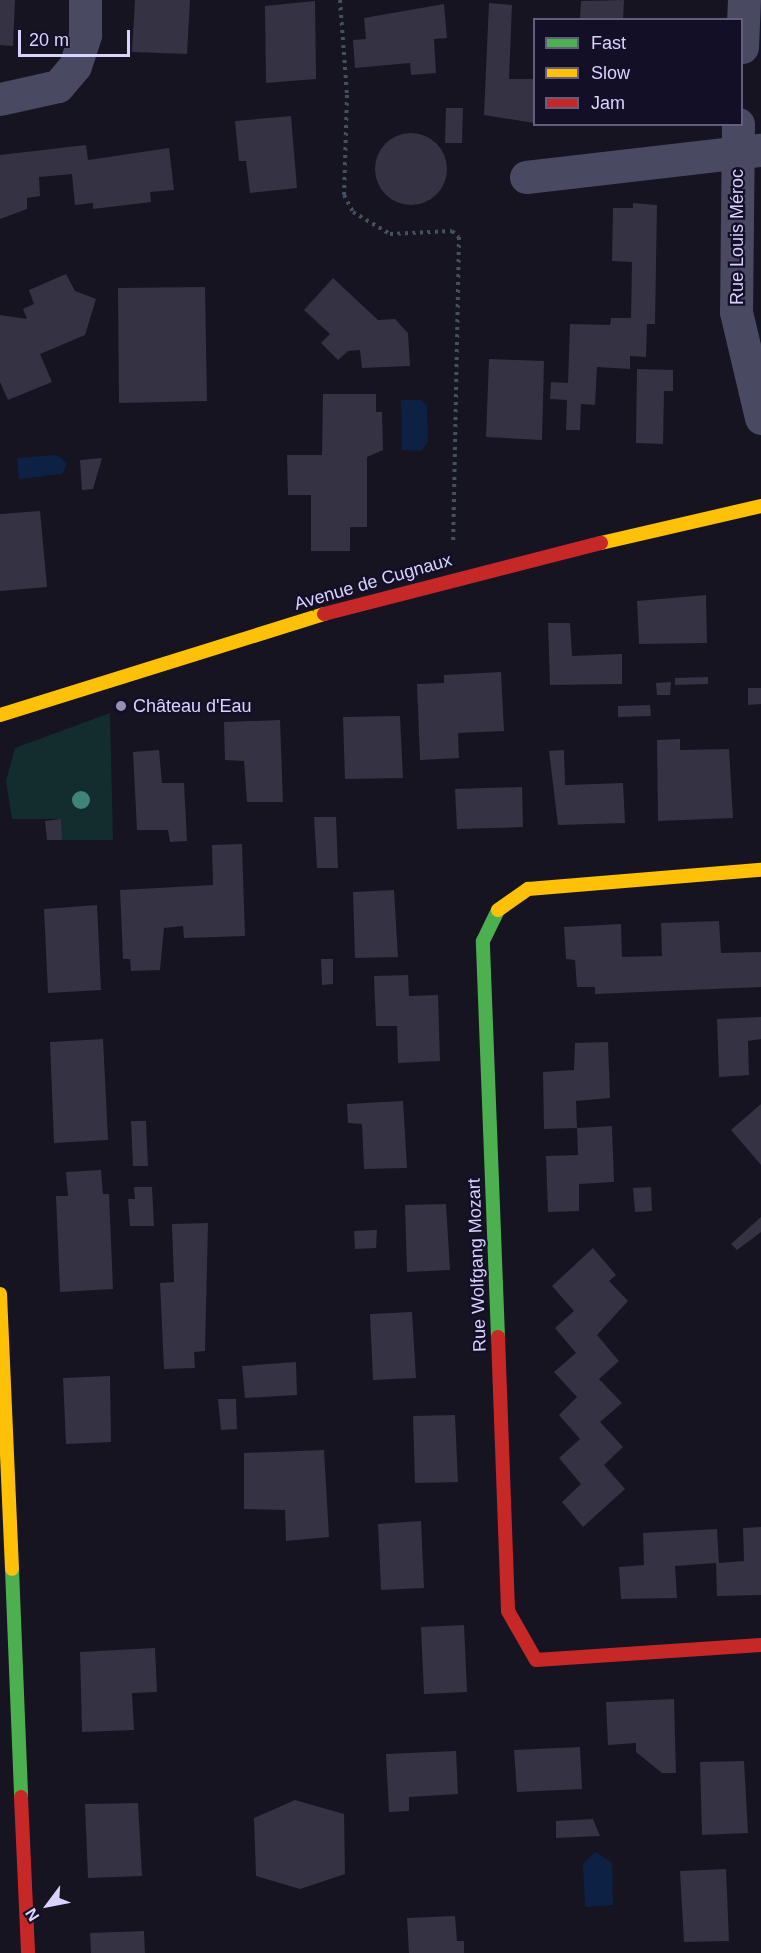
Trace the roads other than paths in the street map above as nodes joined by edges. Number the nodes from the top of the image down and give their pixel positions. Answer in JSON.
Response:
{"nodes":[{"id":1,"x":85,"y":0,"type":"edge"},
{"id":2,"x":744,"y":0,"type":"edge"},
{"id":3,"x":743,"y":18,"type":"edge"},
{"id":4,"x":0,"y":99,"type":"edge"},
{"id":5,"x":745,"y":143,"type":"edge"},
{"id":6,"x":526,"y":177,"type":"dead end"},
{"id":7,"x":761,"y":418,"type":"edge"},
{"id":8,"x":761,"y":506,"type":"edge"},
{"id":9,"x":0,"y":715,"type":"edge"},
{"id":10,"x":761,"y":870,"type":"edge"},
{"id":11,"x":0,"y":1293,"type":"edge"},
{"id":12,"x":761,"y":1645,"type":"edge"},
{"id":13,"x":28,"y":1953,"type":"edge"}],
"edges":[{"from":1,"to":4,"type":"street"},
{"from":2,"to":3,"type":"street"},
{"from":5,"to":6,"type":"street"},
{"from":5,"to":7,"type":"street","name":"Rue Louis Méroc"},
{"from":8,"to":9,"type":"street","name":"Avenue de Cugnaux"},
{"from":10,"to":12,"type":"street","name":"Rue Wolfgang Mozart"},
{"from":11,"to":13,"type":"street"}]}
